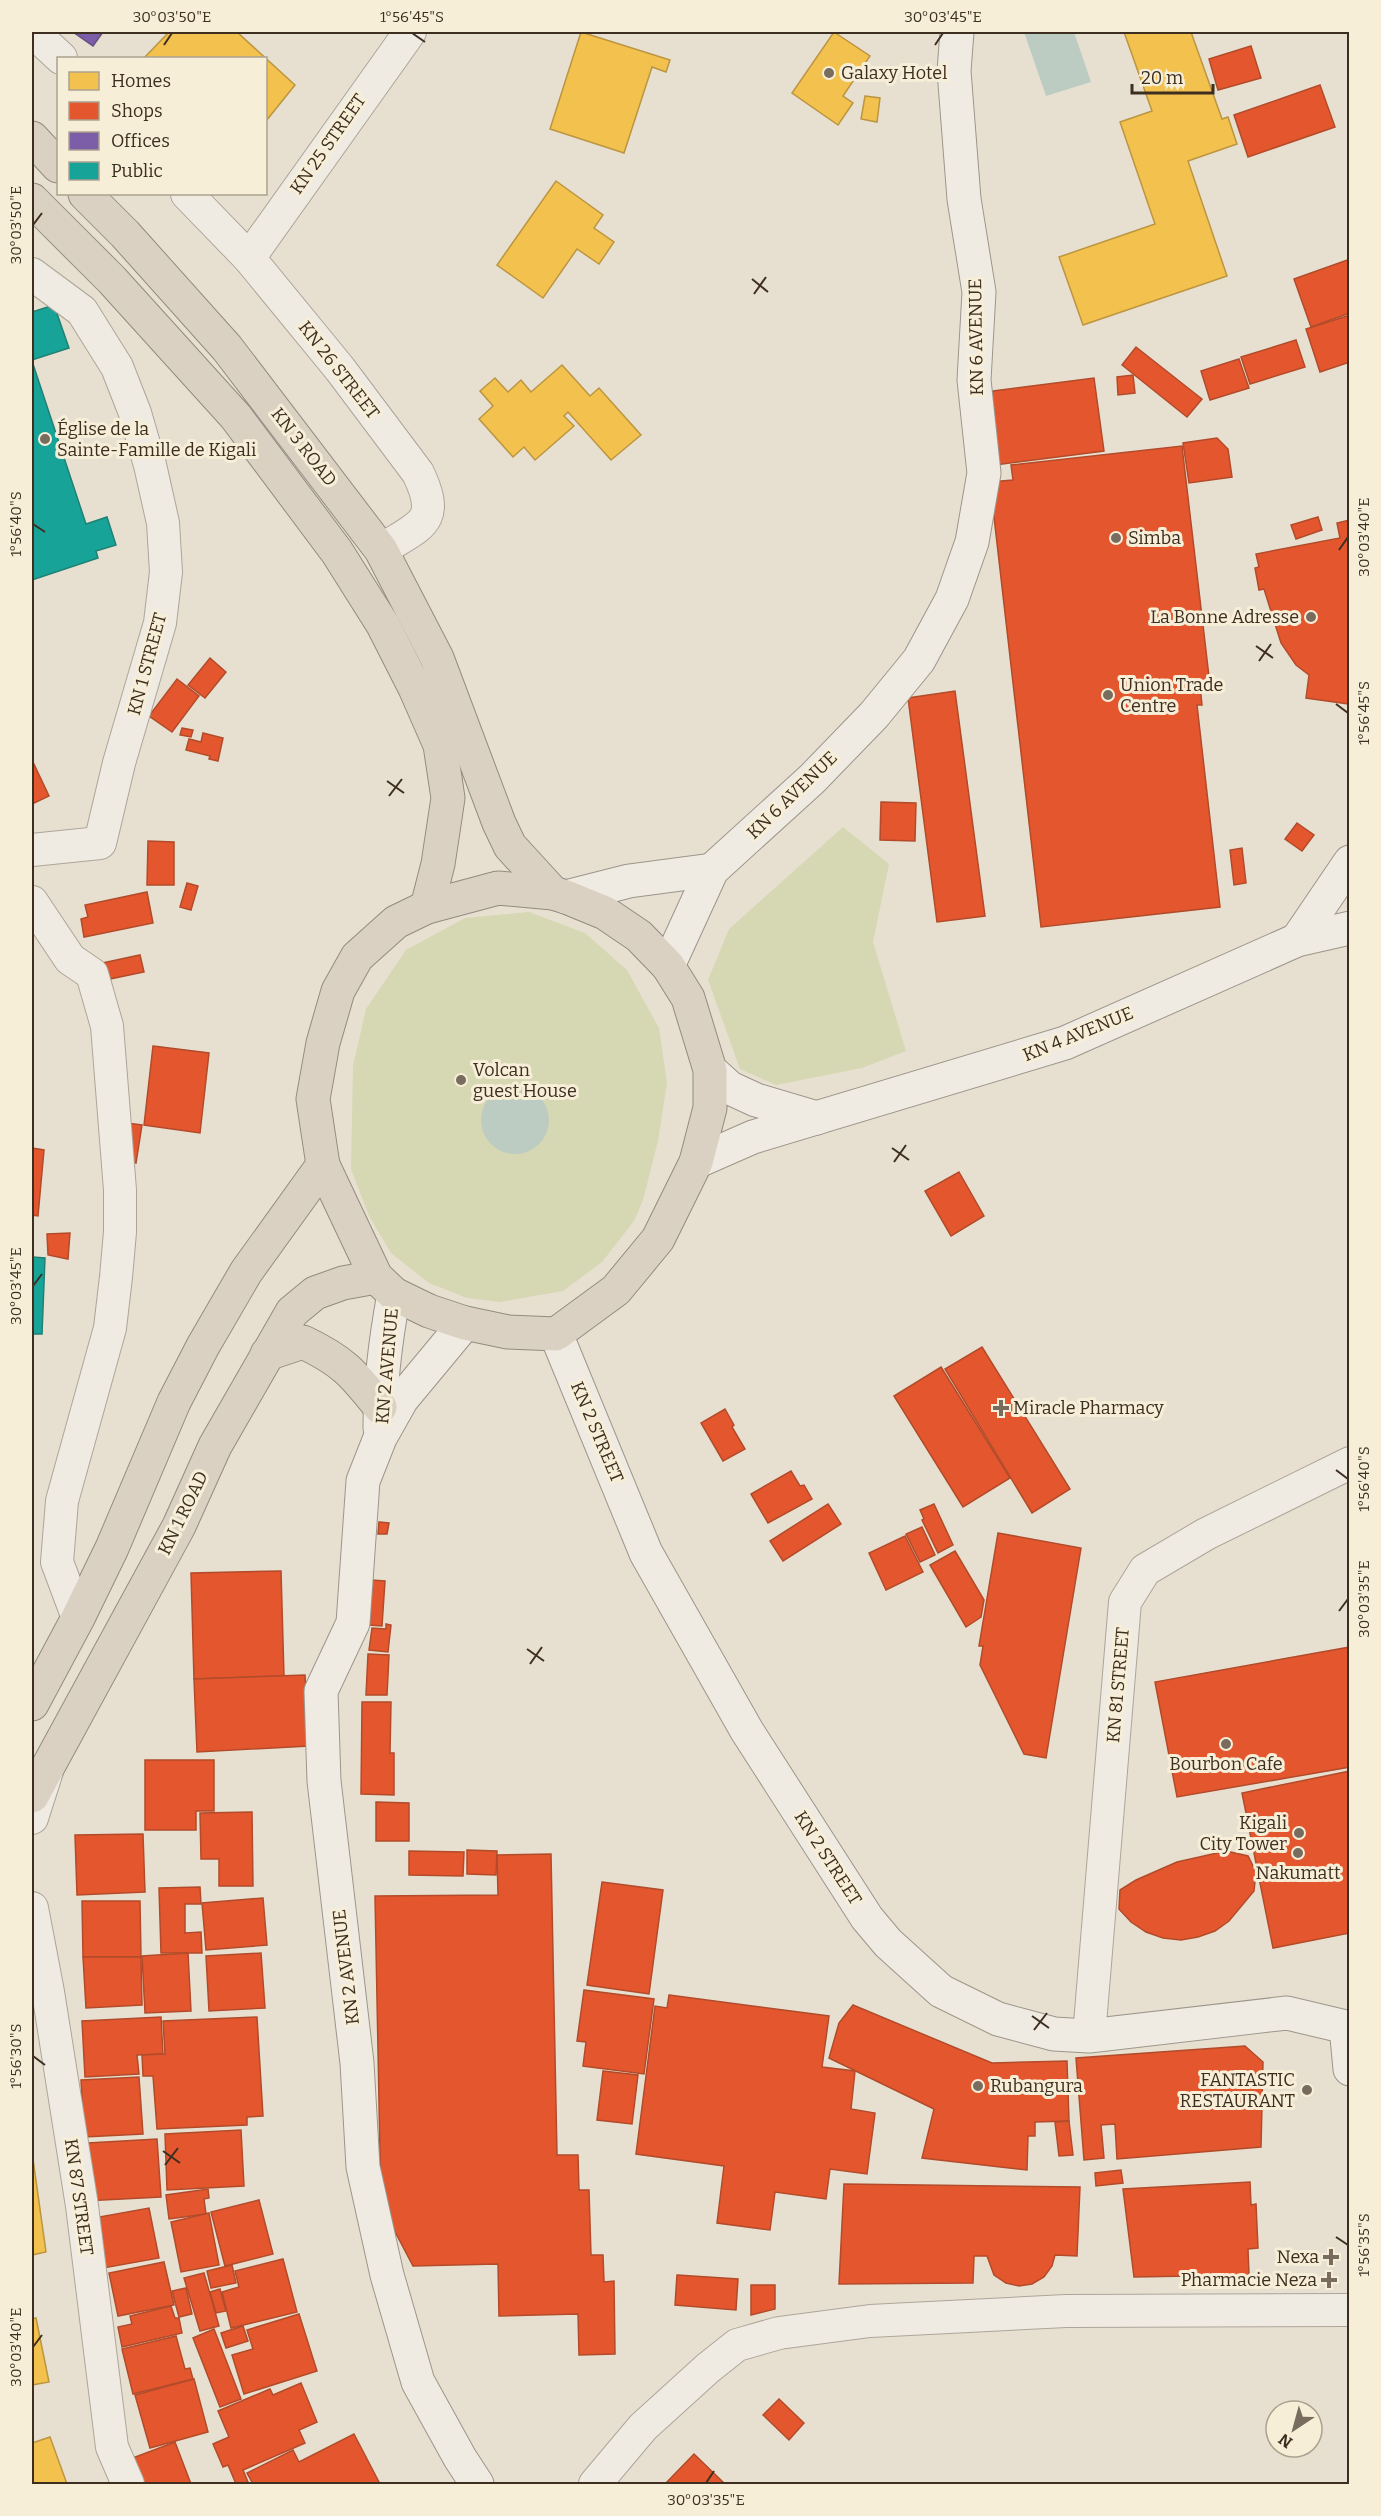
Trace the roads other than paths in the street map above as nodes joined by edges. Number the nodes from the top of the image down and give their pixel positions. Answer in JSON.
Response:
{"nodes":[{"id":1,"x":33,"y":32,"type":"edge"},
{"id":2,"x":410,"y":32,"type":"edge"},
{"id":3,"x":957,"y":32,"type":"edge"},
{"id":4,"x":60,"y":57,"type":"edge"},
{"id":5,"x":32,"y":138,"type":"edge"},
{"id":6,"x":57,"y":165,"type":"edge"},
{"id":7,"x":86,"y":195,"type":"edge"},
{"id":8,"x":188,"y":195,"type":"edge"},
{"id":9,"x":32,"y":200,"type":"edge"},
{"id":10,"x":249,"y":258,"type":"junction"},
{"id":11,"x":32,"y":273,"type":"edge"},
{"id":12,"x":381,"y":550,"type":"junction"},
{"id":13,"x":32,"y":850,"type":"edge"},
{"id":14,"x":1350,"y":862,"type":"edge"},
{"id":15,"x":712,"y":870,"type":"junction"},
{"id":16,"x":560,"y":895,"type":"junction"},
{"id":17,"x":32,"y":902,"type":"edge"},
{"id":18,"x":427,"y":907,"type":"junction"},
{"id":19,"x":1350,"y":928,"type":"edge"},
{"id":20,"x":1297,"y":940,"type":"junction"},
{"id":21,"x":668,"y":966,"type":"junction"},
{"id":22,"x":710,"y":1070,"type":"junction"},
{"id":23,"x":817,"y":1118,"type":"junction"},
{"id":24,"x":696,"y":1162,"type":"junction"},
{"id":25,"x":323,"y":1165,"type":"junction"},
{"id":26,"x":385,"y":1286,"type":"junction"},
{"id":27,"x":465,"y":1323,"type":"junction"},
{"id":28,"x":556,"y":1334,"type":"junction"},
{"id":29,"x":267,"y":1354,"type":"junction"},
{"id":30,"x":380,"y":1423,"type":"junction"},
{"id":31,"x":1350,"y":1464,"type":"edge"},
{"id":32,"x":78,"y":1618,"type":"junction"},
{"id":33,"x":32,"y":1704,"type":"edge"},
{"id":34,"x":40,"y":1783,"type":"edge"},
{"id":35,"x":32,"y":1818,"type":"edge"},
{"id":36,"x":32,"y":1908,"type":"edge"},
{"id":37,"x":1348,"y":2027,"type":"edge"},
{"id":38,"x":1089,"y":2036,"type":"junction"},
{"id":39,"x":1350,"y":2069,"type":"edge"},
{"id":40,"x":1350,"y":2310,"type":"edge"},
{"id":41,"x":128,"y":2484,"type":"edge"},
{"id":42,"x":477,"y":2484,"type":"edge"},
{"id":43,"x":595,"y":2484,"type":"edge"}],
"edges":[{"from":1,"to":4,"type":"street"},
{"from":2,"to":10,"type":"street","name":"KN 25 STREET"},
{"from":3,"to":15,"type":"main road","name":"KN 6 AVENUE"},
{"from":5,"to":6,"type":"highway"},
{"from":7,"to":12,"type":"highway","name":"KN 3 ROAD"},
{"from":8,"to":10,"type":"street","name":"KN 26 STREET"},
{"from":9,"to":18,"type":"highway","name":"KN 3 ROAD"},
{"from":10,"to":12,"type":"street","name":"KN 26 STREET"},
{"from":11,"to":13,"type":"street","name":"KN 1 STREET"},
{"from":12,"to":16,"type":"highway","name":"KN 3 ROAD"},
{"from":14,"to":20,"type":"main road"},
{"from":15,"to":16,"type":"main road"},
{"from":15,"to":21,"type":"main road","name":"KN 6 AVENUE"},
{"from":16,"to":18,"type":"highway"},
{"from":16,"to":21,"type":"highway"},
{"from":17,"to":32,"type":"street"},
{"from":18,"to":25,"type":"highway"},
{"from":19,"to":20,"type":"main road","name":"KN 4 AVENUE"},
{"from":20,"to":23,"type":"main road","name":"KN 4 AVENUE"},
{"from":21,"to":22,"type":"highway"},
{"from":22,"to":23,"type":"main road"},
{"from":22,"to":24,"type":"highway"},
{"from":23,"to":24,"type":"main road","name":"KN 4 AVENUE"},
{"from":24,"to":28,"type":"highway"},
{"from":25,"to":26,"type":"highway"},
{"from":25,"to":32,"type":"highway"},
{"from":26,"to":27,"type":"highway"},
{"from":26,"to":29,"type":"highway","name":"KN 1 ROAD"},
{"from":26,"to":30,"type":"main road","name":"KN 2 AVENUE"},
{"from":27,"to":28,"type":"highway"},
{"from":27,"to":30,"type":"main road","name":"KN 2 AVENUE"},
{"from":28,"to":38,"type":"main road","name":"KN 2 STREET"},
{"from":29,"to":30,"type":"highway"},
{"from":29,"to":34,"type":"highway","name":"KN 1 ROAD"},
{"from":30,"to":42,"type":"main road","name":"KN 2 AVENUE"},
{"from":31,"to":38,"type":"street","name":"KN 81 STREET"},
{"from":32,"to":33,"type":"highway"},
{"from":34,"to":35,"type":"street"},
{"from":36,"to":41,"type":"street","name":"KN 87 STREET"},
{"from":37,"to":38,"type":"main road","name":"KN 2 STREET"},
{"from":37,"to":39,"type":"main road"},
{"from":40,"to":43,"type":"street"}]}
